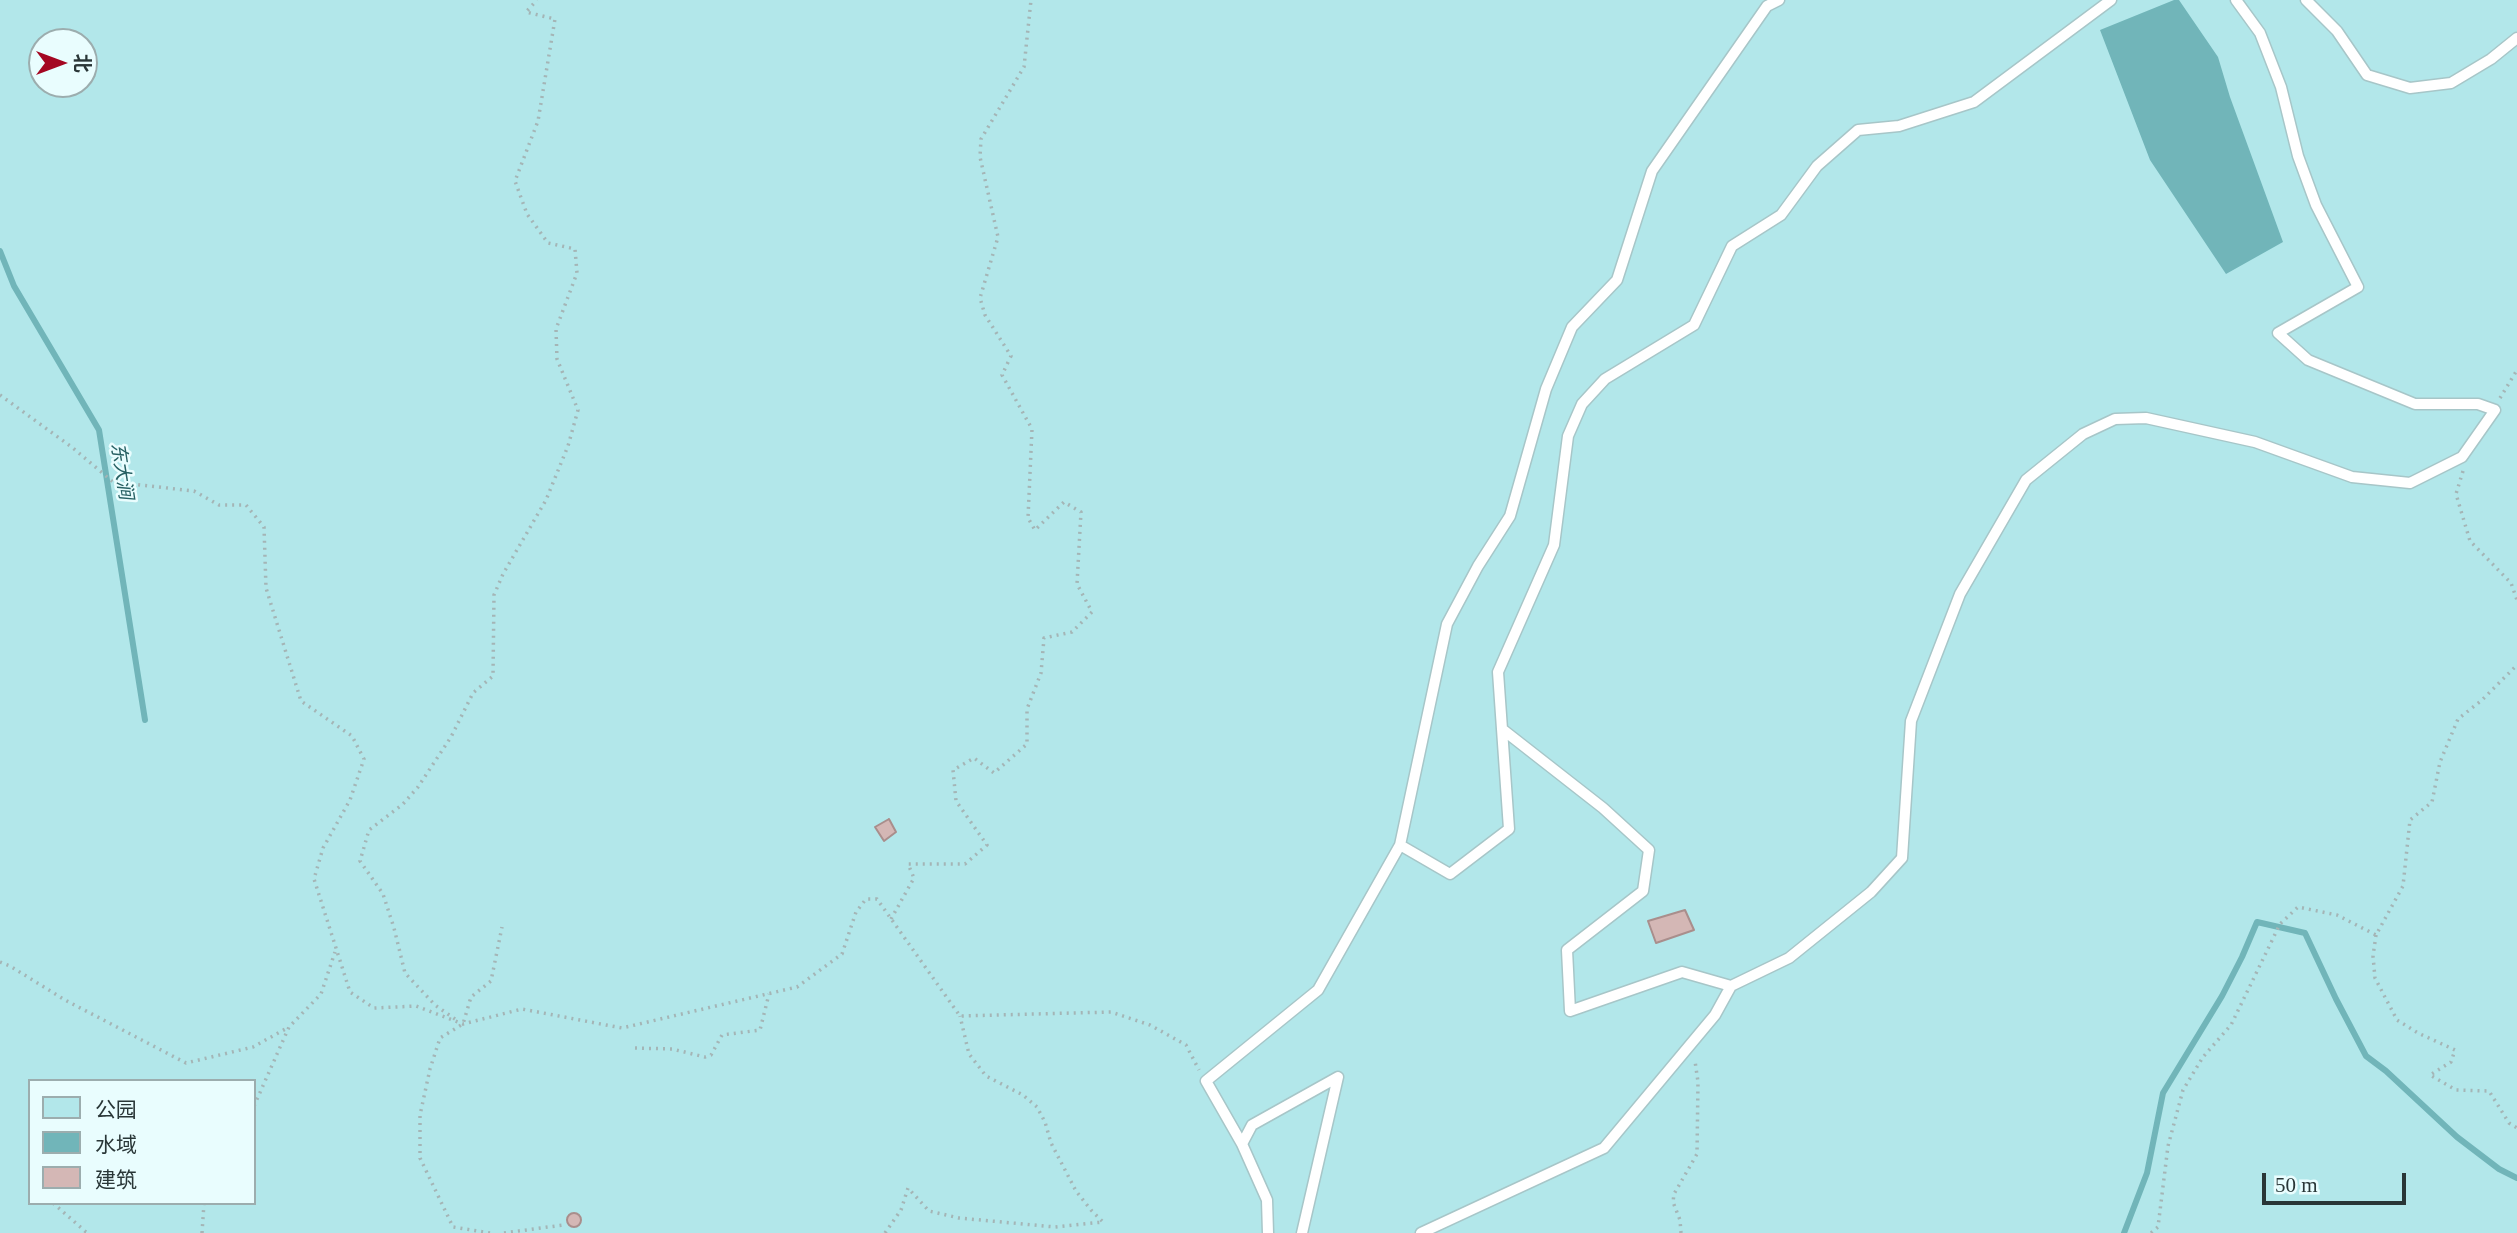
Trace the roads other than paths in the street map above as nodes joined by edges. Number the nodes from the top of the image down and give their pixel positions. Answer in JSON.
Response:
{"nodes":[{"id":1,"x":1779,"y":0,"type":"edge"},
{"id":2,"x":2111,"y":0,"type":"edge"},
{"id":3,"x":2236,"y":0,"type":"edge"},
{"id":4,"x":2306,"y":0,"type":"edge"},
{"id":5,"x":2517,"y":38,"type":"edge"},
{"id":6,"x":1502,"y":729,"type":"junction"},
{"id":7,"x":1400,"y":845,"type":"junction"},
{"id":8,"x":1731,"y":986,"type":"junction"},
{"id":9,"x":1242,"y":1144,"type":"junction"},
{"id":10,"x":1268,"y":1233,"type":"edge"},
{"id":11,"x":1302,"y":1233,"type":"edge"},
{"id":12,"x":1420,"y":1233,"type":"edge"}],
"edges":[{"from":1,"to":7,"type":"lane"},
{"from":2,"to":6,"type":"lane"},
{"from":3,"to":8,"type":"lane"},
{"from":4,"to":5,"type":"lane"},
{"from":6,"to":7,"type":"lane"},
{"from":6,"to":8,"type":"lane"},
{"from":7,"to":9,"type":"lane"},
{"from":8,"to":12,"type":"lane"},
{"from":9,"to":10,"type":"lane"},
{"from":9,"to":11,"type":"lane"}]}
